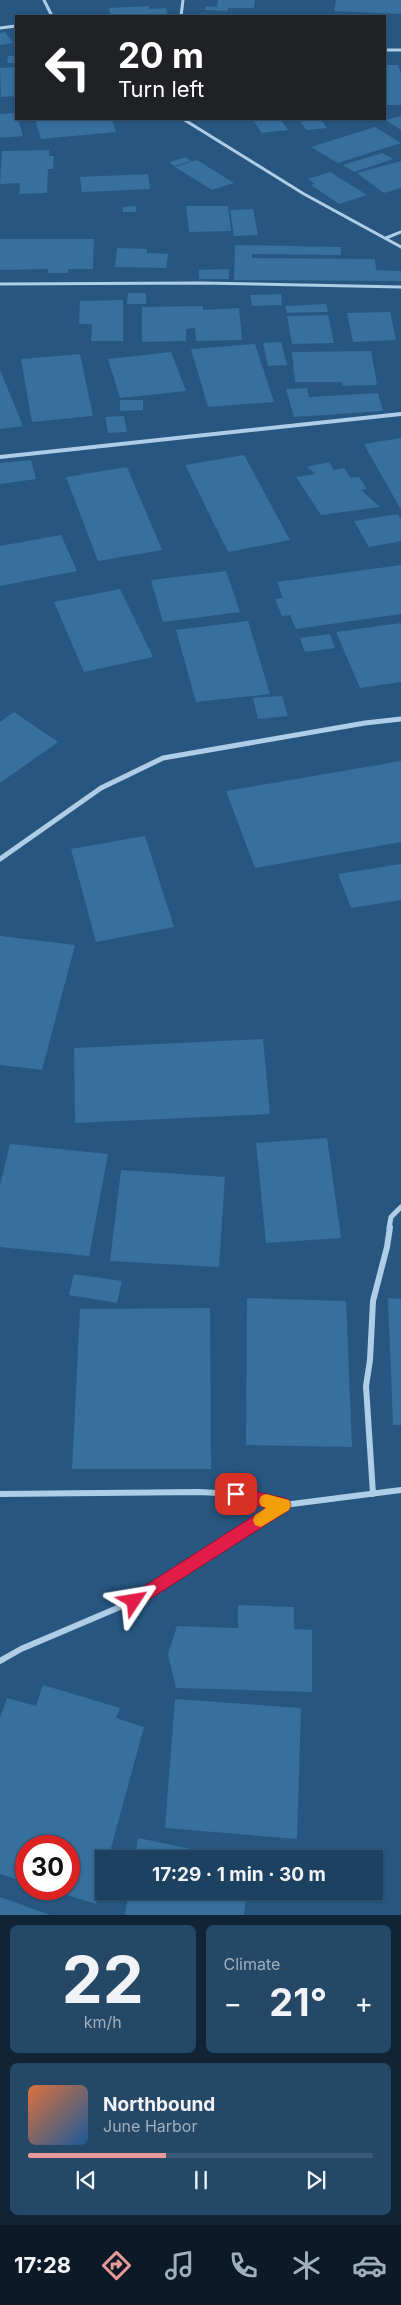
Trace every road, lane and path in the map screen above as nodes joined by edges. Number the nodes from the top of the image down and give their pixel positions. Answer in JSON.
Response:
{"nodes":[{"id":1,"x":44,"y":0,"type":"edge"},
{"id":2,"x":182,"y":0,"type":"edge"},
{"id":3,"x":52,"y":15,"type":"edge"},
{"id":4,"x":181,"y":15,"type":"edge"},
{"id":5,"x":15,"y":26,"type":"edge"},
{"id":6,"x":0,"y":28,"type":"edge"},
{"id":7,"x":386,"y":50,"type":"edge"},
{"id":8,"x":401,"y":50,"type":"edge"},
{"id":9,"x":185,"y":120,"type":"edge"},
{"id":10,"x":401,"y":232,"type":"edge"},
{"id":11,"x":386,"y":238,"type":"junction"},
{"id":12,"x":401,"y":247,"type":"edge"},
{"id":13,"x":0,"y":284,"type":"edge"},
{"id":14,"x":401,"y":287,"type":"edge"},
{"id":15,"x":401,"y":414,"type":"edge"},
{"id":16,"x":0,"y":456,"type":"edge"},
{"id":17,"x":401,"y":719,"type":"edge"},
{"id":18,"x":0,"y":859,"type":"edge"},
{"id":19,"x":401,"y":1207,"type":"edge"},
{"id":20,"x":401,"y":1490,"type":"edge"},
{"id":21,"x":0,"y":1494,"type":"edge"},
{"id":22,"x":374,"y":1494,"type":"junction"},
{"id":23,"x":284,"y":1505,"type":"junction"},
{"id":24,"x":0,"y":1661,"type":"edge"}],
"edges":[{"from":1,"to":3,"type":"street"},
{"from":2,"to":4,"type":"street"},
{"from":5,"to":6,"type":"street"},
{"from":7,"to":8,"type":"street"},
{"from":9,"to":11,"type":"street"},
{"from":10,"to":11,"type":"street"},
{"from":11,"to":12,"type":"street"},
{"from":13,"to":14,"type":"street"},
{"from":15,"to":16,"type":"street"},
{"from":17,"to":18,"type":"street"},
{"from":19,"to":22,"type":"street"},
{"from":20,"to":22,"type":"street"},
{"from":21,"to":23,"type":"street"},
{"from":22,"to":23,"type":"street"},
{"from":23,"to":24,"type":"street"}]}
